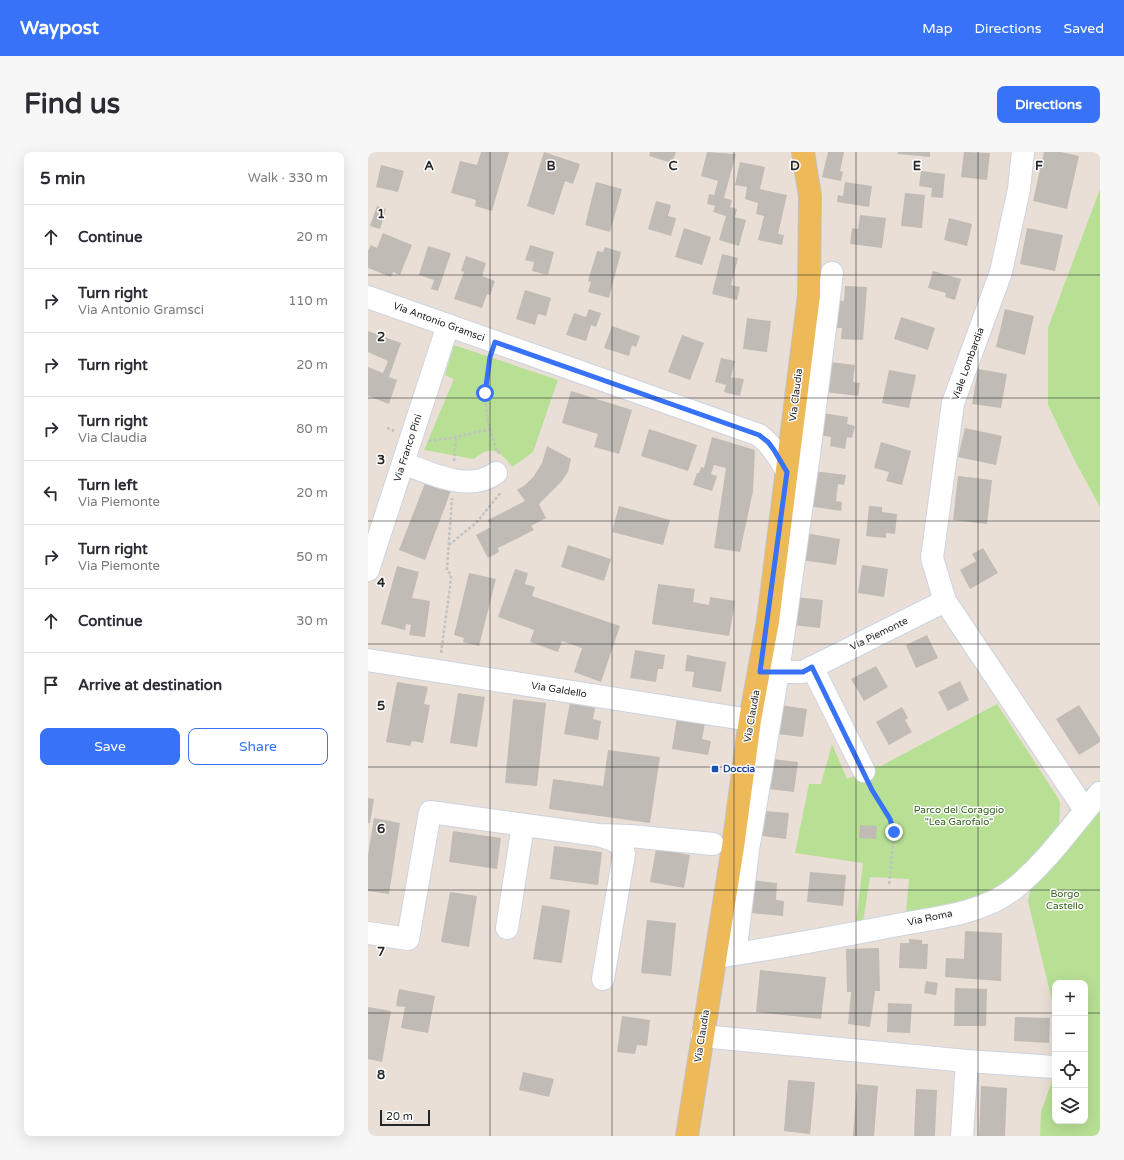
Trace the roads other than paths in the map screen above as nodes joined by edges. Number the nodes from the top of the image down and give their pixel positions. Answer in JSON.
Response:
{"nodes":[{"id":1,"x":803,"y":152,"type":"edge"},
{"id":2,"x":1023,"y":152,"type":"edge"},
{"id":3,"x":832,"y":273,"type":"dead end"},
{"id":4,"x":368,"y":296,"type":"edge"},
{"id":5,"x":448,"y":326,"type":"junction"},
{"id":6,"x":813,"y":347,"type":"junction"},
{"id":7,"x":793,"y":423,"type":"junction"},
{"id":8,"x":759,"y":435,"type":"junction"},
{"id":9,"x":403,"y":463,"type":"junction"},
{"id":10,"x":501,"y":472,"type":"road end"},
{"id":11,"x":787,"y":472,"type":"junction"},
{"id":12,"x":368,"y":570,"type":"edge"},
{"id":13,"x":945,"y":601,"type":"junction"},
{"id":14,"x":368,"y":660,"type":"edge"},
{"id":15,"x":812,"y":667,"type":"junction"},
{"id":16,"x":769,"y":672,"type":"junction"},
{"id":17,"x":750,"y":720,"type":"junction"},
{"id":18,"x":864,"y":771,"type":"road end"},
{"id":19,"x":1100,"y":793,"type":"edge"},
{"id":20,"x":1085,"y":810,"type":"junction"},
{"id":21,"x":522,"y":825,"type":"junction"},
{"id":22,"x":598,"y":835,"type":"junction"},
{"id":23,"x":714,"y":844,"type":"dead end"},
{"id":24,"x":507,"y":928,"type":"dead end"},
{"id":25,"x":368,"y":933,"type":"edge"},
{"id":26,"x":725,"y":956,"type":"junction"},
{"id":27,"x":603,"y":979,"type":"dead end"},
{"id":28,"x":702,"y":1036,"type":"junction"},
{"id":29,"x":967,"y":1061,"type":"junction"},
{"id":30,"x":1052,"y":1067,"type":"edge"},
{"id":31,"x":687,"y":1136,"type":"edge"},
{"id":32,"x":962,"y":1136,"type":"edge"}],
"edges":[{"from":1,"to":6,"type":"main road","name":"Via Claudia"},
{"from":2,"to":13,"type":"street","name":"Viale Lombardia"},
{"from":3,"to":6,"type":"street"},
{"from":4,"to":5,"type":"street","name":"Via Antonio Gramsci"},
{"from":5,"to":8,"type":"street","name":"Via Antonio Gramsci"},
{"from":5,"to":9,"type":"street","name":"Via Franco Pini"},
{"from":6,"to":7,"type":"main road","name":"Via Claudia"},
{"from":6,"to":16,"type":"street"},
{"from":7,"to":8,"type":"street"},
{"from":7,"to":11,"type":"main road","name":"Via Claudia"},
{"from":8,"to":11,"type":"street"},
{"from":9,"to":10,"type":"street"},
{"from":9,"to":12,"type":"street","name":"Via Franco Pini"},
{"from":11,"to":16,"type":"main road","name":"Via Claudia"},
{"from":13,"to":15,"type":"street","name":"Via Piemonte"},
{"from":13,"to":20,"type":"street","name":"Viale Lombardia"},
{"from":14,"to":17,"type":"street","name":"Via Galdello"},
{"from":15,"to":16,"type":"street","name":"Via Piemonte"},
{"from":15,"to":18,"type":"street"},
{"from":16,"to":17,"type":"main road","name":"Via Claudia"},
{"from":16,"to":26,"type":"street"},
{"from":17,"to":26,"type":"main road","name":"Via Claudia"},
{"from":19,"to":20,"type":"street","name":"Via Roma"},
{"from":20,"to":26,"type":"street","name":"Via Roma"},
{"from":21,"to":22,"type":"street"},
{"from":21,"to":24,"type":"street"},
{"from":21,"to":25,"type":"street"},
{"from":22,"to":23,"type":"street"},
{"from":22,"to":27,"type":"street"},
{"from":26,"to":28,"type":"main road","name":"Via Claudia"},
{"from":28,"to":29,"type":"street"},
{"from":28,"to":31,"type":"main road","name":"Via Claudia"},
{"from":29,"to":30,"type":"street"},
{"from":29,"to":32,"type":"street"}]}
